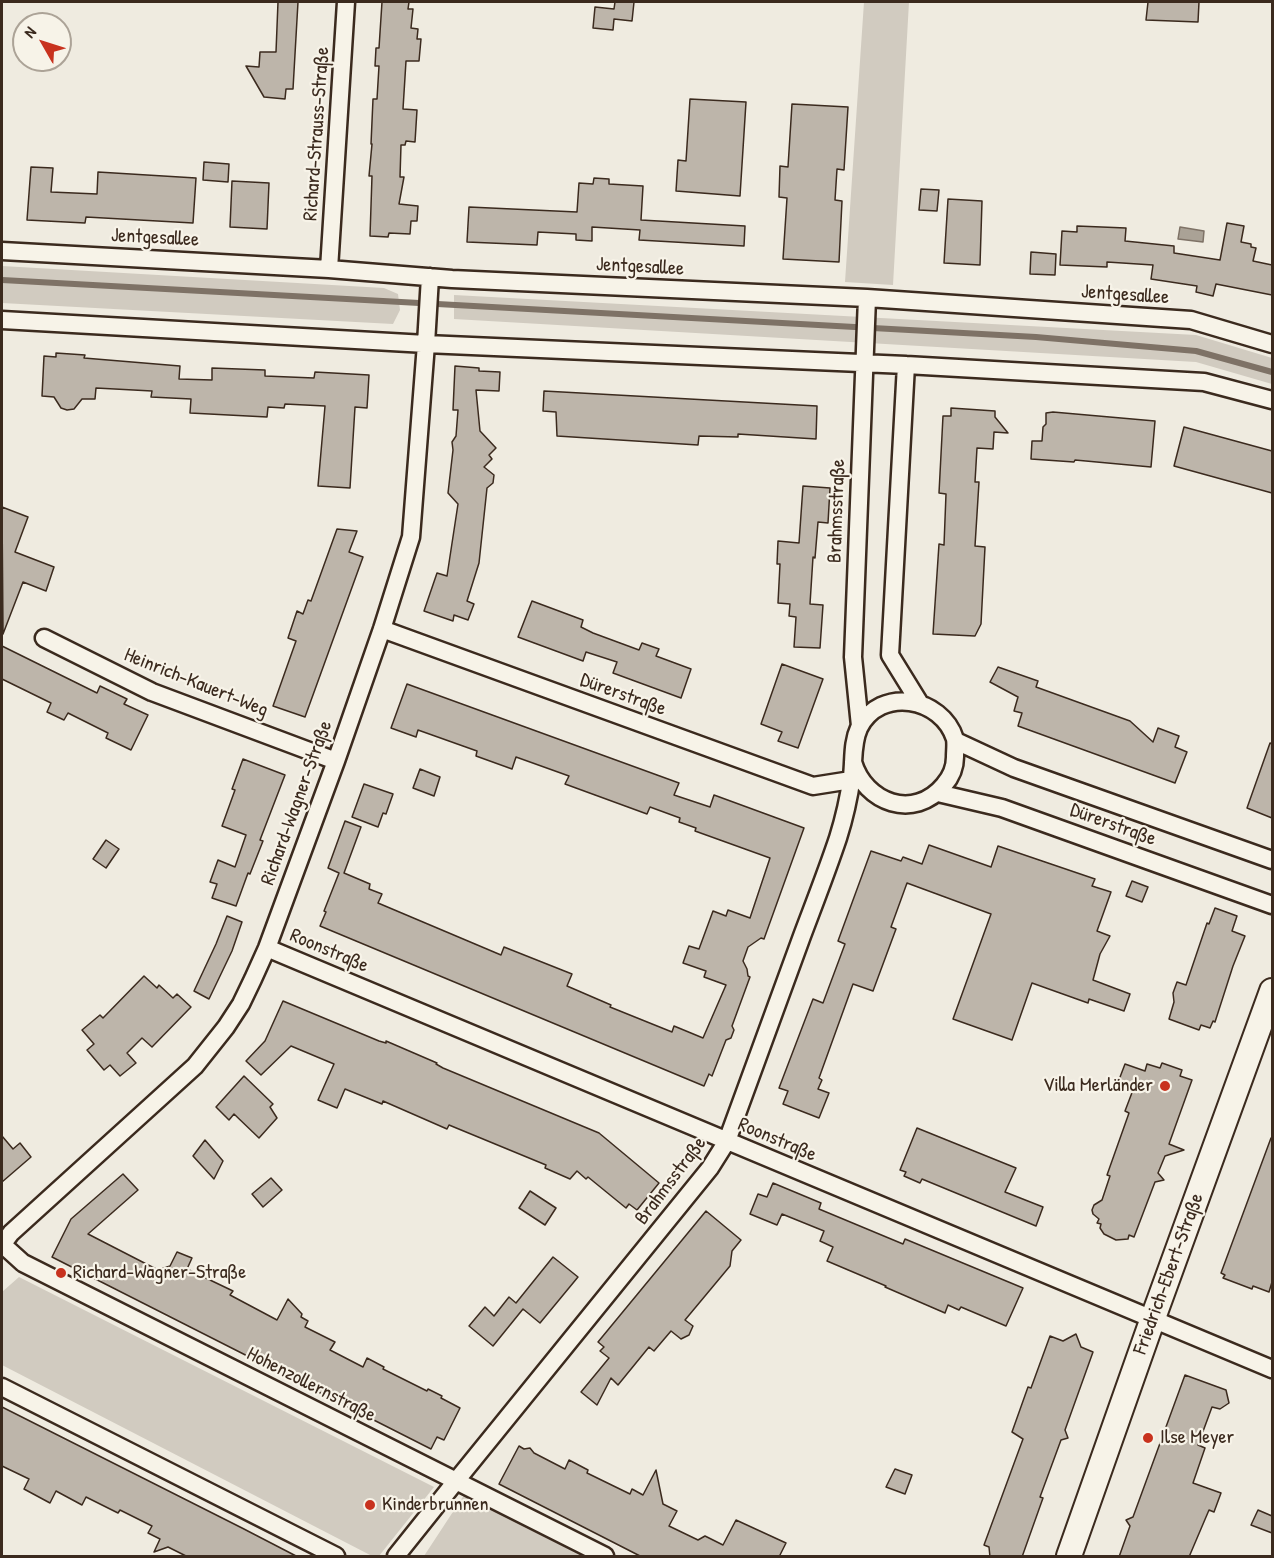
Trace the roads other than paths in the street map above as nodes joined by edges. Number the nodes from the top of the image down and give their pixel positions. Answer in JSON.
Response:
{"nodes":[{"id":1,"x":346,"y":2,"type":"edge"},
{"id":2,"x":2,"y":251,"type":"edge"},
{"id":3,"x":328,"y":269,"type":"junction"},
{"id":4,"x":430,"y":277,"type":"junction"},
{"id":5,"x":867,"y":298,"type":"junction"},
{"id":6,"x":2,"y":320,"type":"edge"},
{"id":7,"x":426,"y":344,"type":"junction"},
{"id":8,"x":1272,"y":344,"type":"edge"},
{"id":9,"x":864,"y":364,"type":"junction"},
{"id":10,"x":906,"y":365,"type":"junction"},
{"id":11,"x":1272,"y":400,"type":"edge"},
{"id":12,"x":382,"y":629,"type":"junction"},
{"id":13,"x":44,"y":638,"type":"dead end"},
{"id":14,"x":918,"y":702,"type":"junction"},
{"id":15,"x":860,"y":726,"type":"junction"},
{"id":16,"x":956,"y":741,"type":"junction"},
{"id":17,"x":336,"y":761,"type":"junction"},
{"id":18,"x":853,"y":762,"type":"junction"},
{"id":19,"x":851,"y":780,"type":"junction"},
{"id":20,"x":938,"y":793,"type":"junction"},
{"id":21,"x":1272,"y":860,"type":"edge"},
{"id":22,"x":1272,"y":905,"type":"edge"},
{"id":23,"x":267,"y":948,"type":"junction"},
{"id":24,"x":1272,"y":992,"type":"edge"},
{"id":25,"x":727,"y":1141,"type":"junction"},
{"id":26,"x":2,"y":1245,"type":"edge"},
{"id":27,"x":1153,"y":1318,"type":"junction"},
{"id":28,"x":1272,"y":1369,"type":"edge"},
{"id":29,"x":2,"y":1387,"type":"edge"},
{"id":30,"x":456,"y":1481,"type":"junction"},
{"id":31,"x":336,"y":1557,"type":"edge"},
{"id":32,"x":396,"y":1557,"type":"edge"},
{"id":33,"x":606,"y":1557,"type":"edge"},
{"id":34,"x":1069,"y":1557,"type":"edge"}],
"edges":[{"from":1,"to":3,"type":"street","name":"Richard-Strauss-Straße"},
{"from":2,"to":3,"type":"street","name":"Jentgesallee"},
{"from":3,"to":4,"type":"street","name":"Jentgesallee"},
{"from":4,"to":5,"type":"street","name":"Jentgesallee"},
{"from":4,"to":7,"type":"street","name":"Richard-Wagner-Straße"},
{"from":5,"to":8,"type":"street","name":"Jentgesallee"},
{"from":5,"to":9,"type":"street","name":"Brahmsstraße"},
{"from":6,"to":7,"type":"street"},
{"from":7,"to":9,"type":"street"},
{"from":7,"to":12,"type":"street","name":"Richard-Wagner-Straße"},
{"from":9,"to":10,"type":"street"},
{"from":9,"to":15,"type":"street","name":"Brahmsstraße"},
{"from":10,"to":11,"type":"street"},
{"from":10,"to":14,"type":"street"},
{"from":12,"to":17,"type":"street","name":"Richard-Wagner-Straße"},
{"from":12,"to":19,"type":"street","name":"Dürerstraße"},
{"from":13,"to":17,"type":"street","name":"Heinrich-Kauert-Weg"},
{"from":14,"to":15,"type":"street"},
{"from":14,"to":16,"type":"street"},
{"from":15,"to":18,"type":"street"},
{"from":16,"to":20,"type":"street"},
{"from":16,"to":21,"type":"street","name":"Dürerstraße"},
{"from":17,"to":23,"type":"street","name":"Richard-Wagner-Straße"},
{"from":18,"to":19,"type":"street","name":"Brahmsstraße"},
{"from":18,"to":20,"type":"street"},
{"from":19,"to":25,"type":"street","name":"Brahmsstraße"},
{"from":20,"to":22,"type":"street","name":"Dürerstraße"},
{"from":23,"to":25,"type":"street","name":"Roonstraße"},
{"from":23,"to":26,"type":"street","name":"Richard-Wagner-Straße"},
{"from":24,"to":27,"type":"street","name":"Friedrich-Ebert-Straße"},
{"from":25,"to":27,"type":"street","name":"Roonstraße"},
{"from":25,"to":30,"type":"street","name":"Brahmsstraße"},
{"from":26,"to":30,"type":"street","name":"Hohenzollernstraße"},
{"from":27,"to":28,"type":"street","name":"Roonstraße"},
{"from":27,"to":34,"type":"street","name":"Friedrich-Ebert-Straße"},
{"from":29,"to":31,"type":"street"},
{"from":30,"to":32,"type":"street","name":"Brahmsstraße"},
{"from":30,"to":33,"type":"street","name":"Hohenzollernstraße"}]}
